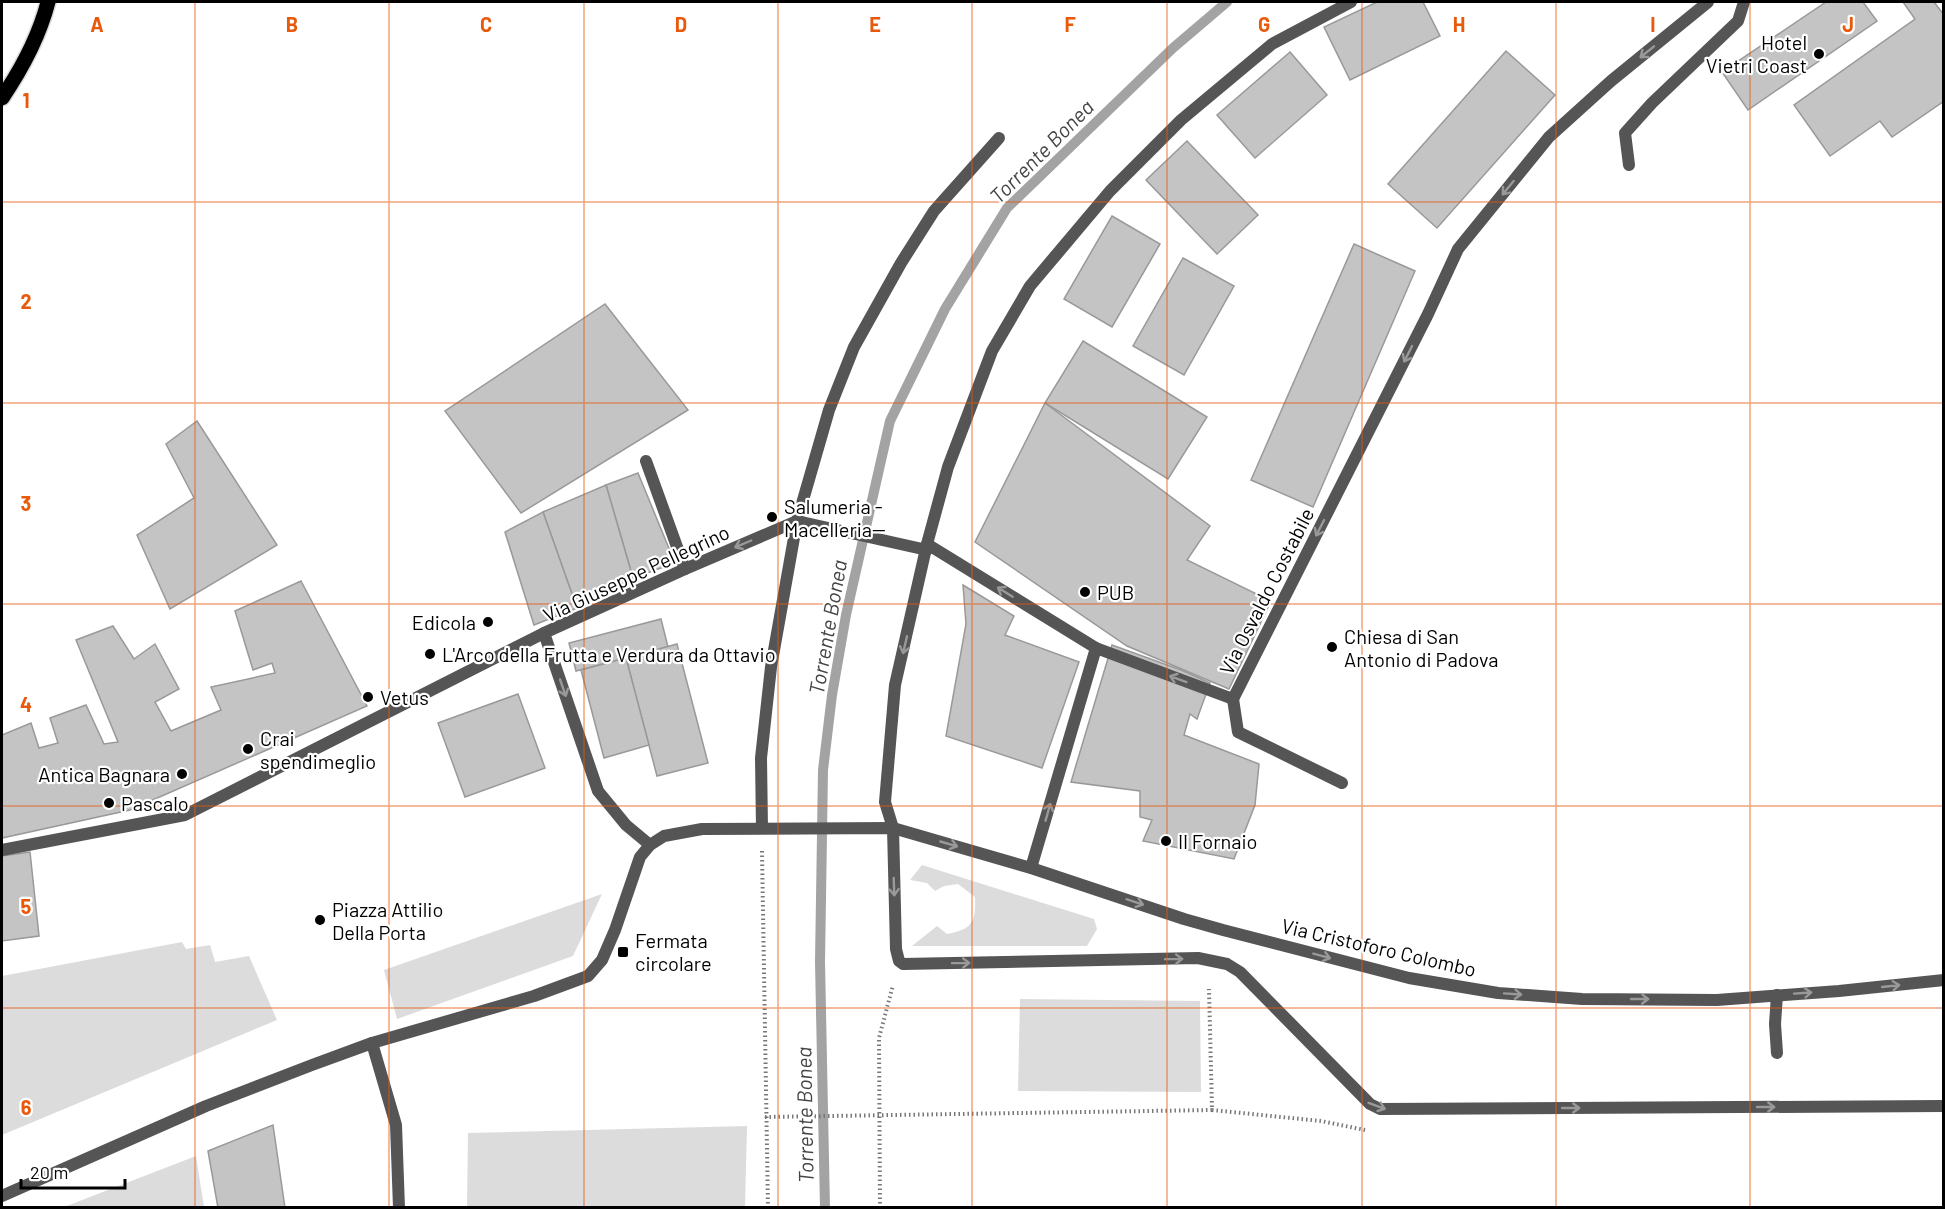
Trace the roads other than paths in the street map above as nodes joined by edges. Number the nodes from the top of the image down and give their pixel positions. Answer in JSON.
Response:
{"nodes":[{"id":1,"x":48,"y":2,"type":"edge"},
{"id":2,"x":1351,"y":2,"type":"edge"},
{"id":3,"x":1708,"y":2,"type":"edge"},
{"id":4,"x":1744,"y":2,"type":"edge"},
{"id":5,"x":2,"y":98,"type":"edge"},
{"id":6,"x":999,"y":138,"type":"dead end"},
{"id":7,"x":1629,"y":165,"type":"dead end"},
{"id":8,"x":646,"y":461,"type":"dead end"},
{"id":9,"x":797,"y":521,"type":"junction"},
{"id":10,"x":927,"y":547,"type":"junction"},
{"id":11,"x":685,"y":569,"type":"junction"},
{"id":12,"x":544,"y":633,"type":"junction"},
{"id":13,"x":1096,"y":648,"type":"junction"},
{"id":14,"x":1233,"y":699,"type":"junction"},
{"id":15,"x":1342,"y":783,"type":"dead end"},
{"id":16,"x":762,"y":828,"type":"junction"},
{"id":17,"x":892,"y":828,"type":"junction"},
{"id":18,"x":650,"y":845,"type":"junction"},
{"id":19,"x":2,"y":850,"type":"edge"},
{"id":20,"x":1032,"y":868,"type":"junction"},
{"id":21,"x":1944,"y":980,"type":"edge"},
{"id":22,"x":1777,"y":994,"type":"junction"},
{"id":23,"x":372,"y":1043,"type":"junction"},
{"id":24,"x":1777,"y":1053,"type":"dead end"},
{"id":25,"x":1944,"y":1106,"type":"edge"},
{"id":26,"x":2,"y":1196,"type":"edge"},
{"id":27,"x":399,"y":1208,"type":"edge"}],
"edges":[{"from":1,"to":5,"type":"main road"},
{"from":2,"to":10,"type":"street"},
{"from":3,"to":14,"type":"street","name":"Via Osvaldo Costabile","one_way":true},
{"from":4,"to":7,"type":"street"},
{"from":6,"to":9,"type":"street"},
{"from":8,"to":11,"type":"street"},
{"from":9,"to":10,"type":"street","name":"Via Osvaldo Costabile"},
{"from":9,"to":11,"type":"street","name":"Via Giuseppe Pellegrino","one_way":true},
{"from":9,"to":16,"type":"street"},
{"from":13,"to":10,"type":"street","name":"Via Osvaldo Costabile","one_way":true},
{"from":10,"to":17,"type":"street","one_way":true},
{"from":11,"to":12,"type":"street","name":"Via Giuseppe Pellegrino"},
{"from":12,"to":18,"type":"street","name":"Via Giuseppe Pellegrino","one_way":true},
{"from":12,"to":19,"type":"street"},
{"from":14,"to":13,"type":"street","name":"Via Osvaldo Costabile","one_way":true},
{"from":20,"to":13,"type":"street","one_way":true},
{"from":14,"to":15,"type":"street"},
{"from":16,"to":17,"type":"street","name":"Via Cristoforo Colombo"},
{"from":16,"to":18,"type":"street","name":"Via Cristoforo Colombo"},
{"from":17,"to":20,"type":"street","name":"Via Cristoforo Colombo","one_way":true},
{"from":17,"to":25,"type":"street","one_way":true},
{"from":18,"to":23,"type":"street"},
{"from":20,"to":22,"type":"street","name":"Via Cristoforo Colombo","one_way":true},
{"from":22,"to":21,"type":"street","name":"Via Cristoforo Colombo","one_way":true},
{"from":22,"to":24,"type":"street"},
{"from":23,"to":26,"type":"street"},
{"from":23,"to":27,"type":"street"}]}
